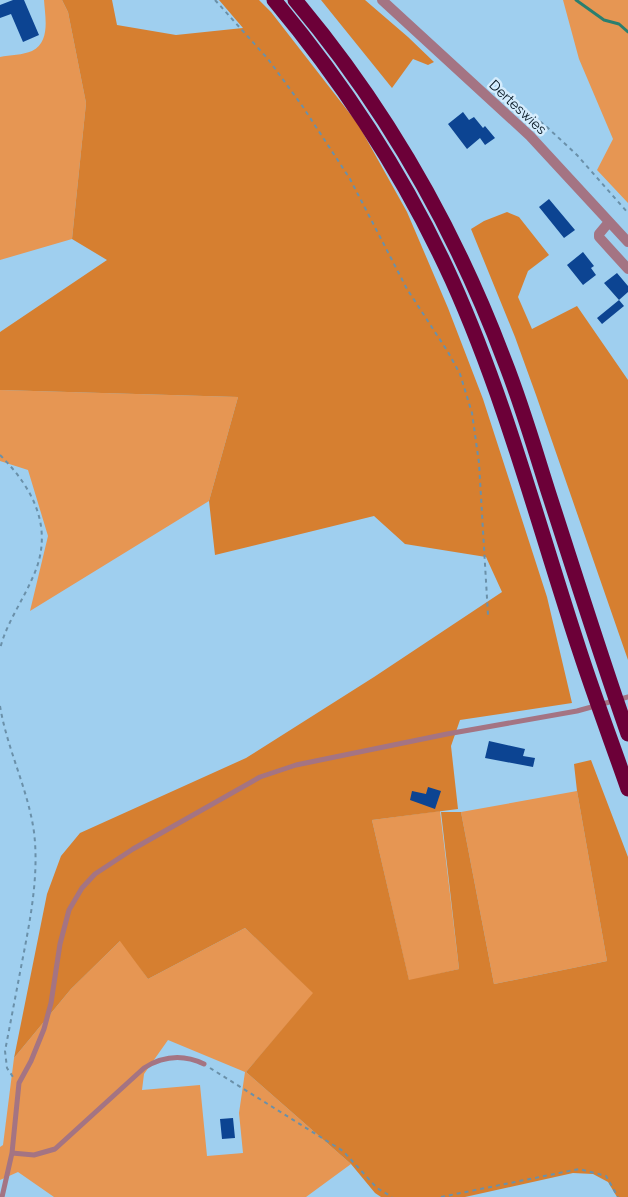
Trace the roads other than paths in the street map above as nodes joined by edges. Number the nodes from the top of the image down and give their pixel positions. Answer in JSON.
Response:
{"nodes":[{"id":1,"x":274,"y":0,"type":"edge"},
{"id":2,"x":295,"y":0,"type":"edge"},
{"id":3,"x":382,"y":0,"type":"edge"},
{"id":4,"x":609,"y":222,"type":"junction"},
{"id":5,"x":628,"y":242,"type":"edge"},
{"id":6,"x":628,"y":269,"type":"edge"},
{"id":7,"x":628,"y":697,"type":"edge"},
{"id":8,"x":628,"y":734,"type":"edge"},
{"id":9,"x":628,"y":789,"type":"edge"},
{"id":10,"x":204,"y":1064,"type":"road end"},
{"id":11,"x":12,"y":1153,"type":"junction"},
{"id":12,"x":2,"y":1197,"type":"edge"}],
"edges":[{"from":1,"to":9,"type":"highway"},
{"from":2,"to":8,"type":"highway"},
{"from":3,"to":4,"type":"street","name":"Derteswies"},
{"from":4,"to":5,"type":"street","name":"Derteswies"},
{"from":4,"to":6,"type":"street"},
{"from":7,"to":11,"type":"lane"},
{"from":10,"to":11,"type":"lane"},
{"from":11,"to":12,"type":"lane"}]}
